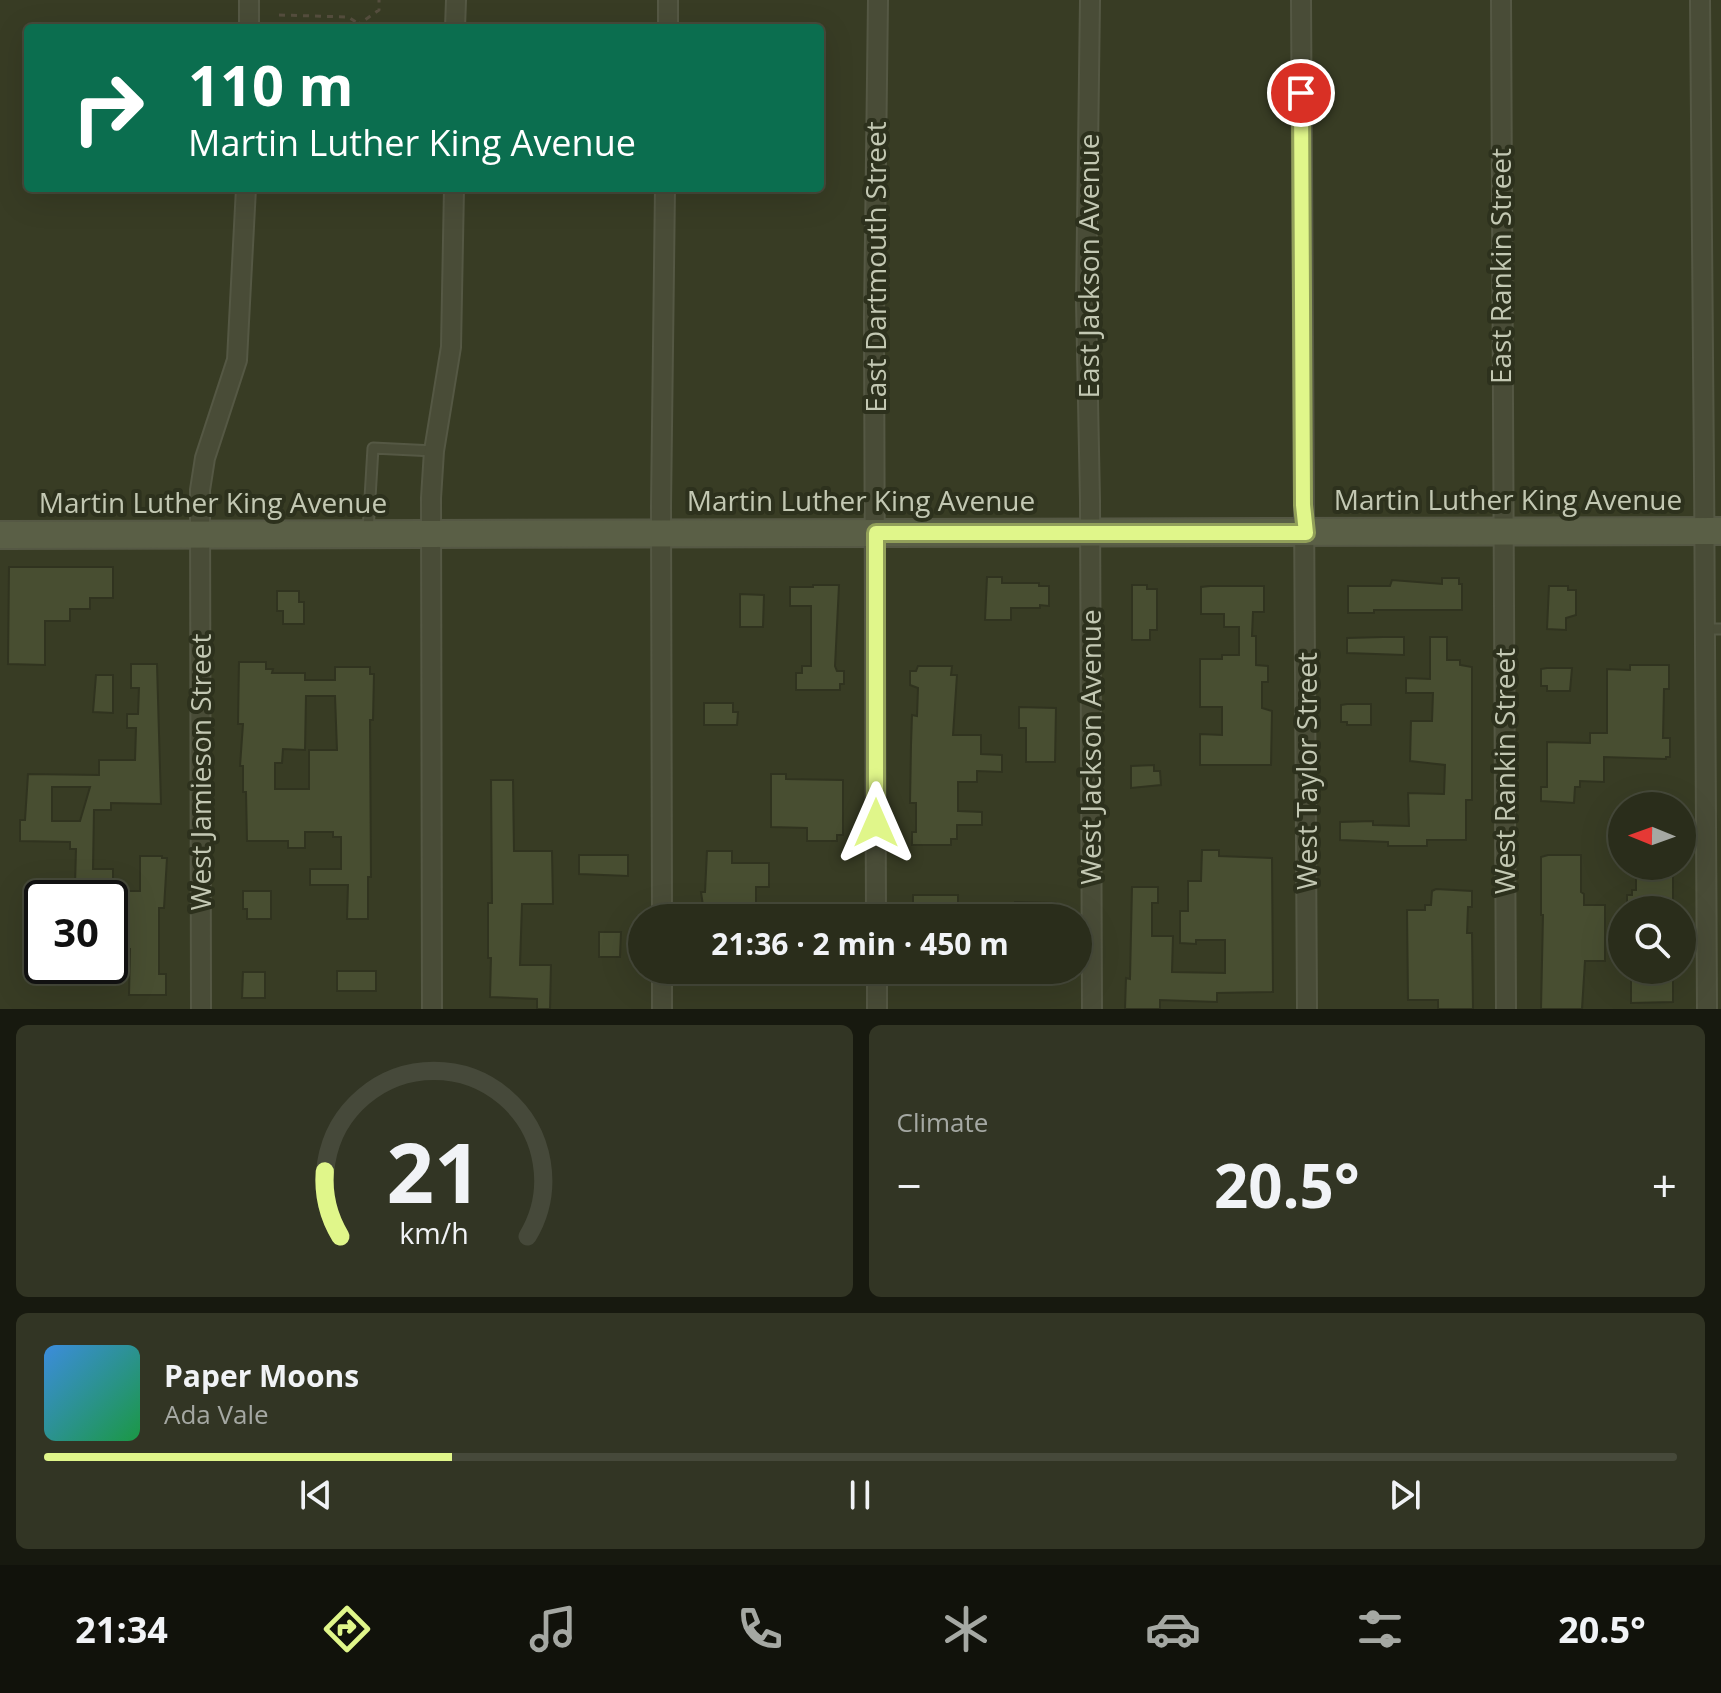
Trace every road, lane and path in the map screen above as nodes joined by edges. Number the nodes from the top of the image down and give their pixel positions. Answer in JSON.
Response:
{"nodes":[{"id":1,"x":249,"y":0,"type":"edge"},
{"id":2,"x":379,"y":0,"type":"edge"},
{"id":3,"x":456,"y":0,"type":"edge"},
{"id":4,"x":668,"y":0,"type":"edge"},
{"id":5,"x":878,"y":0,"type":"edge"},
{"id":6,"x":1090,"y":0,"type":"edge"},
{"id":7,"x":1301,"y":0,"type":"edge"},
{"id":8,"x":1501,"y":0,"type":"edge"},
{"id":9,"x":1700,"y":0,"type":"edge"},
{"id":10,"x":279,"y":15,"type":"dead end"},
{"id":11,"x":249,"y":24,"type":"edge"},
{"id":12,"x":357,"y":24,"type":"edge"},
{"id":13,"x":362,"y":24,"type":"edge"},
{"id":14,"x":455,"y":24,"type":"edge"},
{"id":15,"x":668,"y":24,"type":"edge"},
{"id":16,"x":454,"y":192,"type":"edge"},
{"id":17,"x":665,"y":192,"type":"edge"},
{"id":18,"x":246,"y":197,"type":"edge"},
{"id":19,"x":434,"y":451,"type":"junction"},
{"id":20,"x":1713,"y":531,"type":"edge"},
{"id":21,"x":1505,"y":532,"type":"junction"},
{"id":22,"x":661,"y":533,"type":"junction"},
{"id":23,"x":876,"y":533,"type":"junction"},
{"id":24,"x":1090,"y":533,"type":"junction"},
{"id":25,"x":1306,"y":533,"type":"junction"},
{"id":26,"x":200,"y":534,"type":"junction"},
{"id":27,"x":431,"y":534,"type":"junction"},
{"id":28,"x":0,"y":535,"type":"edge"},
{"id":29,"x":368,"y":535,"type":"junction"},
{"id":30,"x":1714,"y":629,"type":"edge"},
{"id":31,"x":662,"y":904,"type":"edge"},
{"id":32,"x":876,"y":904,"type":"edge"},
{"id":33,"x":662,"y":984,"type":"edge"},
{"id":34,"x":877,"y":984,"type":"edge"},
{"id":35,"x":201,"y":1009,"type":"edge"},
{"id":36,"x":432,"y":1009,"type":"edge"},
{"id":37,"x":662,"y":1009,"type":"edge"},
{"id":38,"x":877,"y":1009,"type":"edge"},
{"id":39,"x":1092,"y":1009,"type":"edge"},
{"id":40,"x":1307,"y":1009,"type":"edge"},
{"id":41,"x":1506,"y":1009,"type":"edge"},
{"id":42,"x":1707,"y":1009,"type":"edge"}],
"edges":[{"from":1,"to":11,"type":"street"},
{"from":2,"to":13,"type":"path"},
{"from":3,"to":14,"type":"street"},
{"from":4,"to":15,"type":"street"},
{"from":5,"to":23,"type":"street","name":"East Dartmouth Street"},
{"from":6,"to":24,"type":"street","name":"East Jackson Avenue"},
{"from":7,"to":25,"type":"street","name":"West Taylor Street"},
{"from":8,"to":21,"type":"street","name":"East Rankin Street"},
{"from":9,"to":20,"type":"street"},
{"from":10,"to":12,"type":"path"},
{"from":16,"to":19,"type":"street"},
{"from":17,"to":22,"type":"street"},
{"from":18,"to":26,"type":"street","name":"West Jamieson Street"},
{"from":19,"to":27,"type":"street"},
{"from":19,"to":29,"type":"lane"},
{"from":20,"to":21,"type":"street","name":"Martin Luther King Avenue"},
{"from":20,"to":30,"type":"street"},
{"from":21,"to":25,"type":"street","name":"Martin Luther King Avenue"},
{"from":21,"to":41,"type":"street","name":"West Rankin Street"},
{"from":22,"to":23,"type":"street","name":"Martin Luther King Avenue"},
{"from":22,"to":27,"type":"street","name":"Martin Luther King Avenue"},
{"from":22,"to":31,"type":"street"},
{"from":23,"to":24,"type":"street","name":"Martin Luther King Avenue"},
{"from":23,"to":32,"type":"street","name":"East Dartmouth Street"},
{"from":24,"to":25,"type":"street","name":"Martin Luther King Avenue"},
{"from":24,"to":39,"type":"street","name":"West Jackson Avenue"},
{"from":25,"to":40,"type":"street","name":"West Taylor Street"},
{"from":26,"to":28,"type":"street","name":"Martin Luther King Avenue"},
{"from":26,"to":29,"type":"street","name":"Martin Luther King Avenue"},
{"from":26,"to":35,"type":"street","name":"West Jamieson Street"},
{"from":27,"to":29,"type":"street","name":"Martin Luther King Avenue"},
{"from":27,"to":36,"type":"street"},
{"from":30,"to":42,"type":"street"},
{"from":33,"to":37,"type":"street"},
{"from":34,"to":38,"type":"street"}]}
